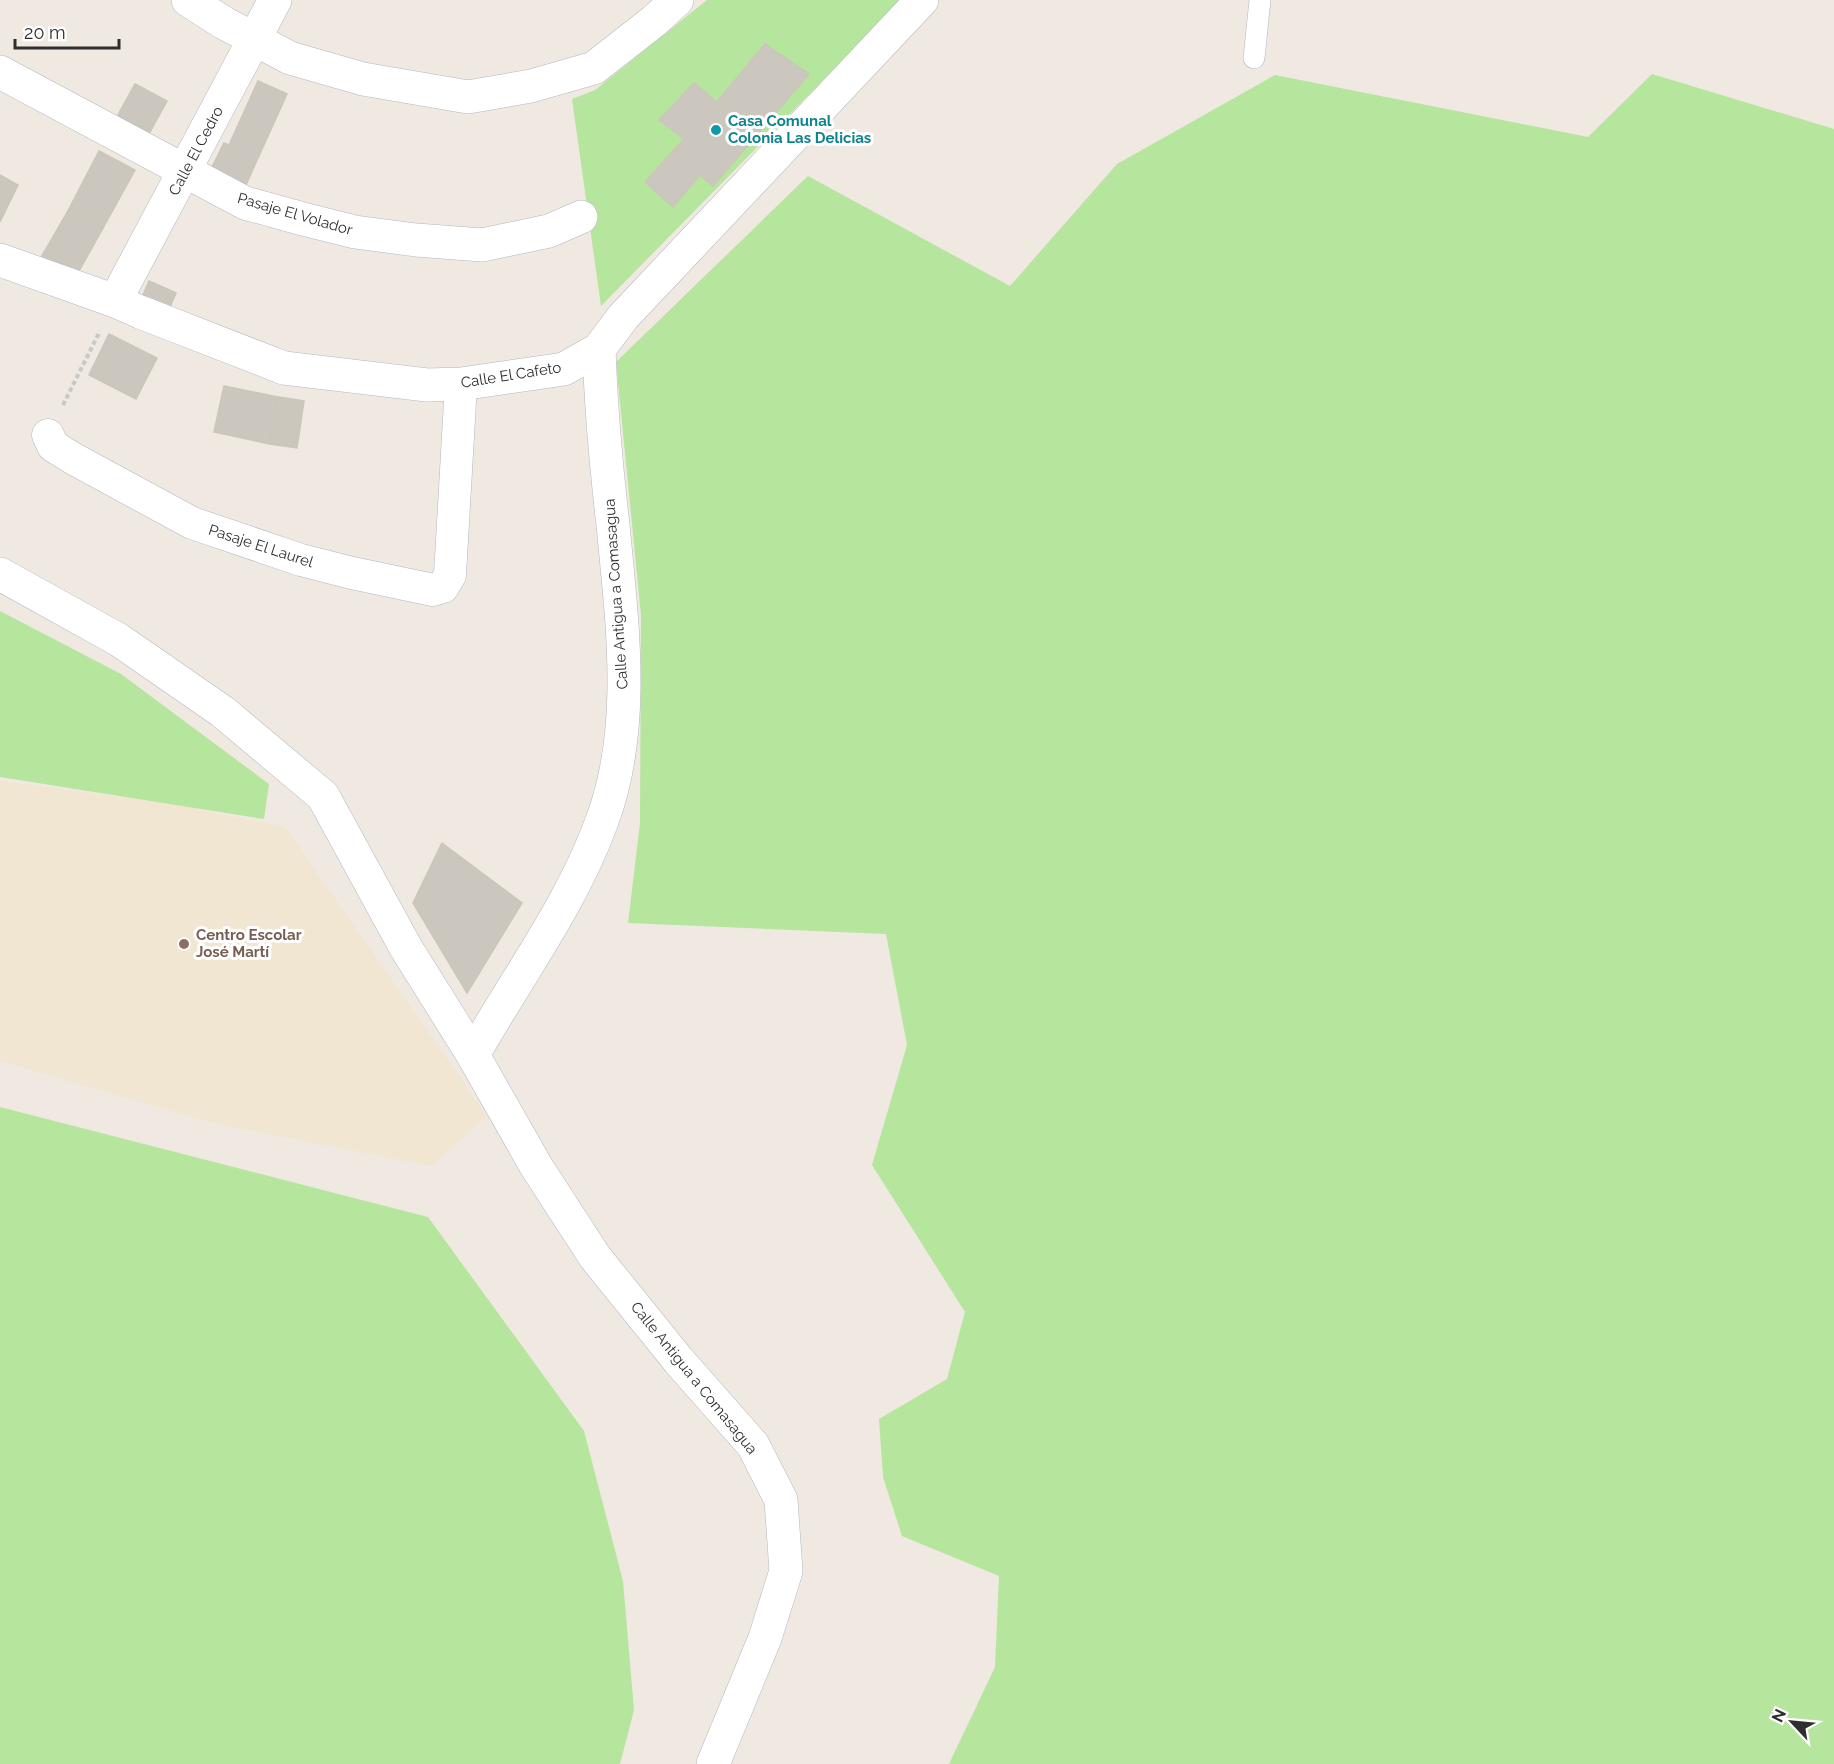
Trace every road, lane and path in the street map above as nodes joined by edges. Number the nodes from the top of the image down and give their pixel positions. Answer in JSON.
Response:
{"nodes":[{"id":1,"x":188,"y":0,"type":"edge"},
{"id":2,"x":275,"y":0,"type":"edge"},
{"id":3,"x":677,"y":0,"type":"edge"},
{"id":4,"x":922,"y":0,"type":"edge"},
{"id":5,"x":1260,"y":0,"type":"edge"},
{"id":6,"x":255,"y":40,"type":"junction"},
{"id":7,"x":1254,"y":58,"type":"dead end"},
{"id":8,"x":0,"y":72,"type":"edge"},
{"id":9,"x":185,"y":171,"type":"junction"},
{"id":10,"x":581,"y":218,"type":"dead end"},
{"id":11,"x":0,"y":260,"type":"edge"},
{"id":12,"x":115,"y":301,"type":"junction"},
{"id":13,"x":599,"y":349,"type":"junction"},
{"id":14,"x":461,"y":384,"type":"junction"},
{"id":15,"x":48,"y":435,"type":"joint"},
{"id":16,"x":0,"y":574,"type":"edge"},
{"id":17,"x":473,"y":1055,"type":"junction"},
{"id":18,"x":713,"y":1764,"type":"edge"}],
"edges":[{"from":1,"to":6,"type":"street"},
{"from":2,"to":6,"type":"street","name":"Calle El Cedro"},
{"from":3,"to":6,"type":"street"},
{"from":4,"to":13,"type":"street","name":"Calle El Cafeto"},
{"from":5,"to":7,"type":"lane"},
{"from":6,"to":9,"type":"street","name":"Calle El Cedro"},
{"from":8,"to":9,"type":"street","name":"Pasaje El Volador"},
{"from":9,"to":10,"type":"street","name":"Pasaje El Volador"},
{"from":9,"to":12,"type":"street","name":"Calle El Cedro"},
{"from":11,"to":12,"type":"street","name":"Calle El Cafeto"},
{"from":12,"to":14,"type":"street","name":"Calle El Cafeto"},
{"from":12,"to":15,"type":"path"},
{"from":13,"to":14,"type":"street","name":"Calle El Cafeto"},
{"from":13,"to":17,"type":"street","name":"Calle Antigua a Comasagua"},
{"from":14,"to":15,"type":"street","name":"Pasaje El Laurel"},
{"from":16,"to":17,"type":"street","name":"Calle Antigua a Comasagua"},
{"from":17,"to":18,"type":"street","name":"Calle Antigua a Comasagua"}]}
